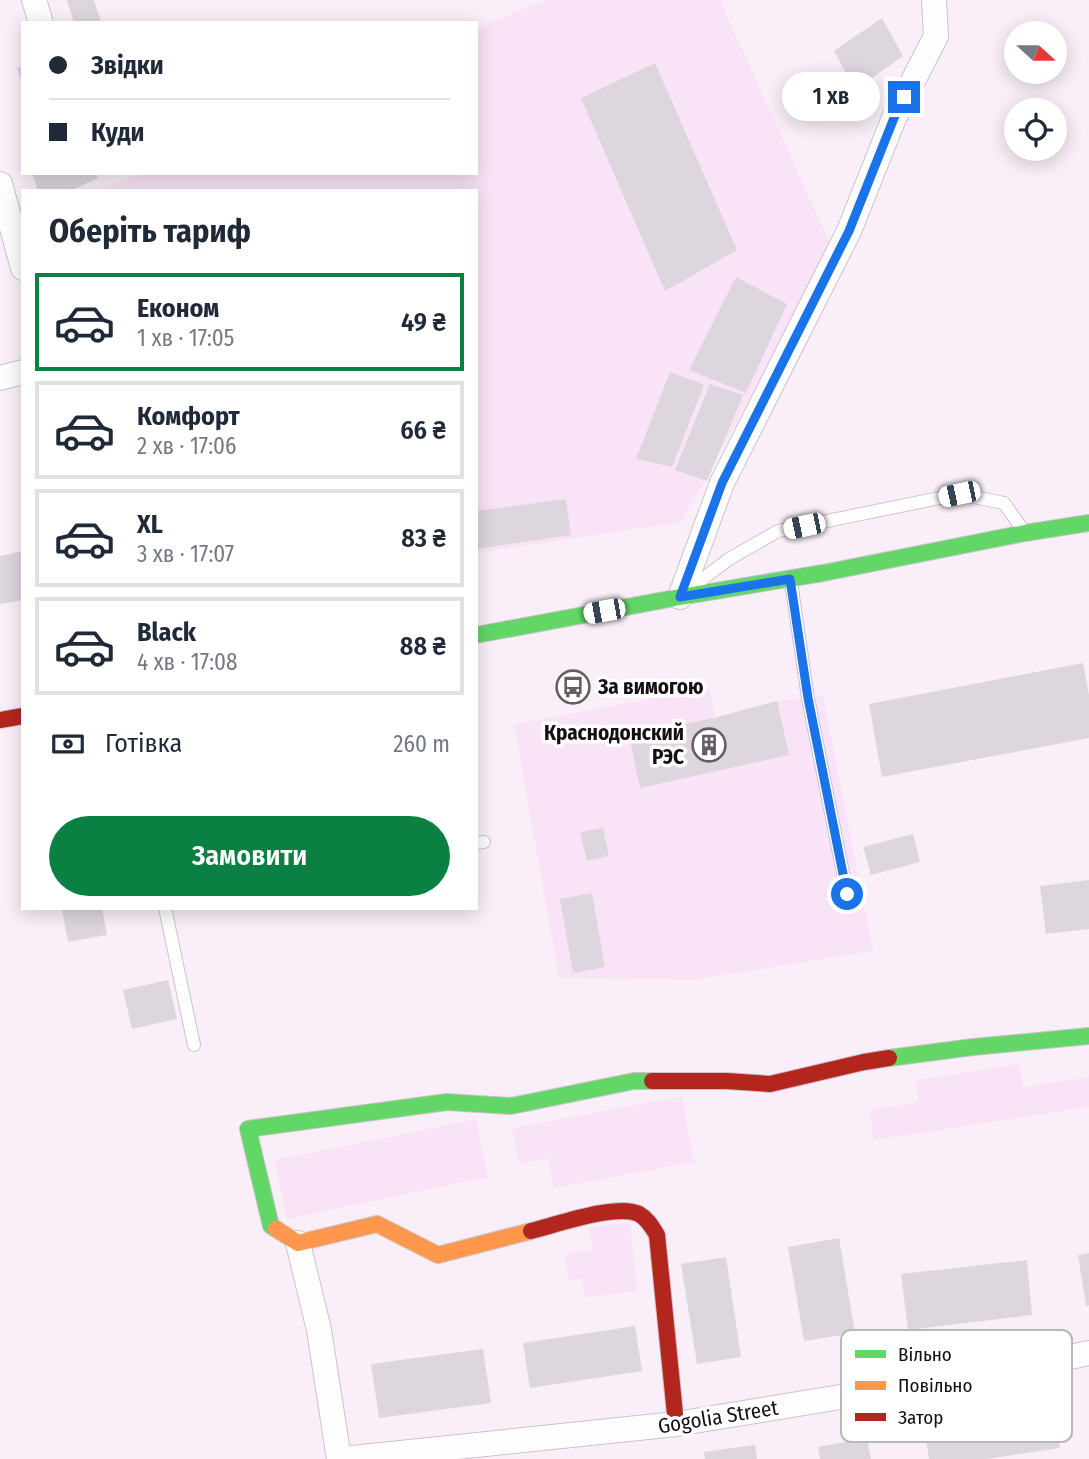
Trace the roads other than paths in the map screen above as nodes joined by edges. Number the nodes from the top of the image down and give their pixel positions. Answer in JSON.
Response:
{"nodes":[{"id":1,"x":34,"y":0,"type":"edge"},
{"id":2,"x":934,"y":0,"type":"edge"},
{"id":3,"x":40,"y":21,"type":"edge"},
{"id":4,"x":0,"y":184,"type":"edge"},
{"id":5,"x":21,"y":261,"type":"edge"},
{"id":6,"x":21,"y":373,"type":"edge"},
{"id":7,"x":0,"y":378,"type":"edge"},
{"id":8,"x":1089,"y":523,"type":"edge"},
{"id":9,"x":1025,"y":533,"type":"junction"},
{"id":10,"x":790,"y":579,"type":"junction"},
{"id":11,"x":680,"y":597,"type":"junction"},
{"id":12,"x":478,"y":635,"type":"edge"},
{"id":13,"x":21,"y":716,"type":"edge"},
{"id":14,"x":0,"y":720,"type":"edge"},
{"id":15,"x":847,"y":894,"type":"dead end"},
{"id":16,"x":165,"y":910,"type":"edge"},
{"id":17,"x":1089,"y":1036,"type":"edge"},
{"id":18,"x":194,"y":1045,"type":"dead end"},
{"id":19,"x":298,"y":1243,"type":"junction"},
{"id":20,"x":841,"y":1397,"type":"edge"},
{"id":21,"x":676,"y":1424,"type":"junction"},
{"id":22,"x":341,"y":1459,"type":"edge"}],
"edges":[{"from":1,"to":3,"type":"street"},
{"from":2,"to":11,"type":"street"},
{"from":4,"to":5,"type":"street"},
{"from":6,"to":7,"type":"street"},
{"from":8,"to":9,"type":"main road"},
{"from":9,"to":10,"type":"main road"},
{"from":9,"to":11,"type":"lane"},
{"from":10,"to":11,"type":"main road"},
{"from":10,"to":15,"type":"lane"},
{"from":11,"to":12,"type":"main road"},
{"from":13,"to":14,"type":"main road"},
{"from":16,"to":18,"type":"lane"},
{"from":17,"to":19,"type":"main road"},
{"from":19,"to":21,"type":"main road"},
{"from":19,"to":22,"type":"street"},
{"from":20,"to":21,"type":"street","name":"Gogolia Street"},
{"from":21,"to":22,"type":"street","name":"Gogolia Street"}]}
